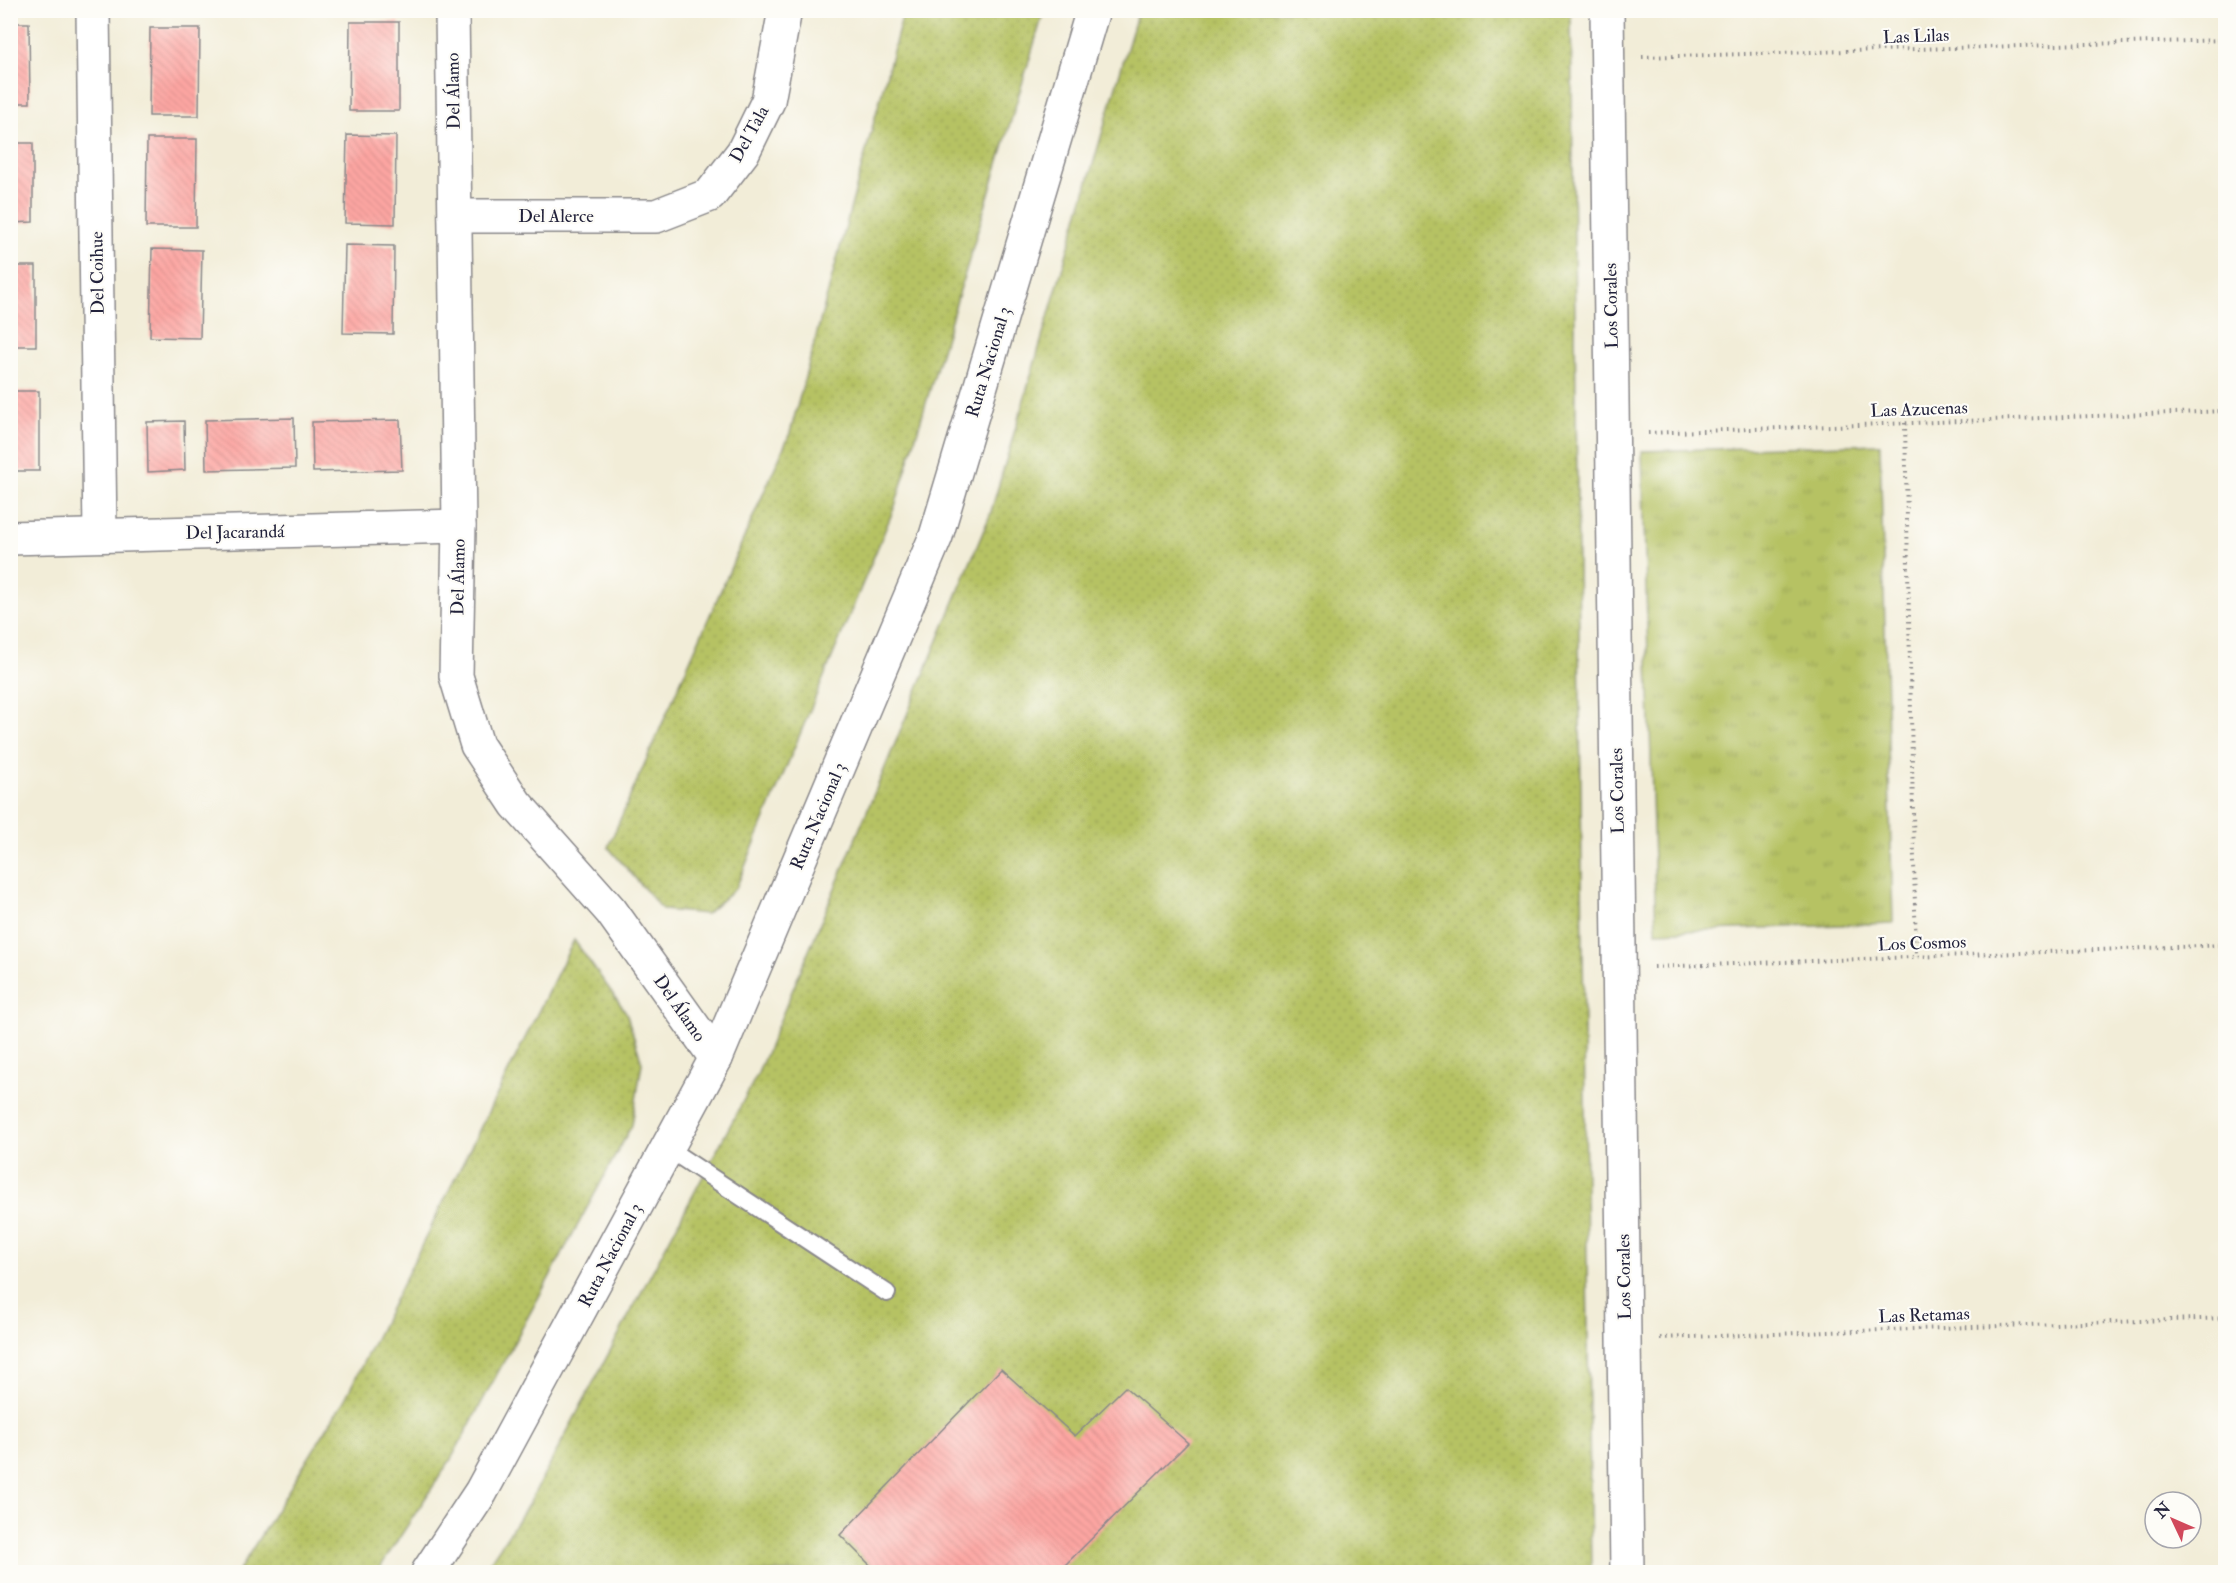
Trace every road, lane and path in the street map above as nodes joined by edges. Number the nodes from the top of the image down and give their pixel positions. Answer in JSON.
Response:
{"nodes":[{"id":1,"x":93,"y":10,"type":"edge"},
{"id":2,"x":452,"y":10,"type":"edge"},
{"id":3,"x":785,"y":10,"type":"edge"},
{"id":4,"x":1093,"y":10,"type":"edge"},
{"id":5,"x":1607,"y":10,"type":"edge"},
{"id":6,"x":2226,"y":39,"type":"edge"},
{"id":7,"x":1607,"y":58,"type":"junction"},
{"id":8,"x":455,"y":216,"type":"junction"},
{"id":9,"x":657,"y":216,"type":"joint"},
{"id":10,"x":2226,"y":411,"type":"edge"},
{"id":11,"x":1905,"y":423,"type":"junction"},
{"id":12,"x":1613,"y":435,"type":"junction"},
{"id":13,"x":459,"y":526,"type":"junction"},
{"id":14,"x":100,"y":535,"type":"junction"},
{"id":15,"x":10,"y":537,"type":"edge"},
{"id":16,"x":2226,"y":945,"type":"edge"},
{"id":17,"x":1916,"y":957,"type":"junction"},
{"id":18,"x":1620,"y":968,"type":"junction"},
{"id":19,"x":716,"y":1058,"type":"junction"},
{"id":20,"x":668,"y":1148,"type":"junction"},
{"id":21,"x":887,"y":1293,"type":"dead end"},
{"id":22,"x":2226,"y":1318,"type":"edge"},
{"id":23,"x":1624,"y":1340,"type":"junction"},
{"id":24,"x":428,"y":1572,"type":"edge"},
{"id":25,"x":1627,"y":1572,"type":"edge"}],
"edges":[{"from":1,"to":14,"type":"main road","name":"Del Coihue"},
{"from":2,"to":8,"type":"main road","name":"Del Álamo"},
{"from":3,"to":9,"type":"main road","name":"Del Tala"},
{"from":4,"to":19,"type":"main road","name":"Ruta Nacional 3"},
{"from":5,"to":7,"type":"main road","name":"Los Corales"},
{"from":6,"to":7,"type":"path","name":"Las Lilas"},
{"from":7,"to":12,"type":"main road","name":"Los Corales"},
{"from":8,"to":9,"type":"main road","name":"Del Alerce"},
{"from":8,"to":13,"type":"main road","name":"Del Álamo"},
{"from":10,"to":11,"type":"path","name":"Las Azucenas"},
{"from":11,"to":12,"type":"path","name":"Las Azucenas"},
{"from":11,"to":17,"type":"path"},
{"from":12,"to":18,"type":"main road","name":"Los Corales"},
{"from":13,"to":14,"type":"main road","name":"Del Jacarandá"},
{"from":13,"to":19,"type":"main road","name":"Del Álamo"},
{"from":14,"to":15,"type":"main road","name":"Del Jacarandá"},
{"from":16,"to":17,"type":"path","name":"Los Cosmos"},
{"from":17,"to":18,"type":"path","name":"Los Cosmos"},
{"from":18,"to":23,"type":"main road","name":"Los Corales"},
{"from":19,"to":20,"type":"main road","name":"Ruta Nacional 3"},
{"from":20,"to":21,"type":"lane"},
{"from":20,"to":24,"type":"main road","name":"Ruta Nacional 3"},
{"from":22,"to":23,"type":"path","name":"Las Retamas"},
{"from":23,"to":25,"type":"main road","name":"Los Corales"}]}
